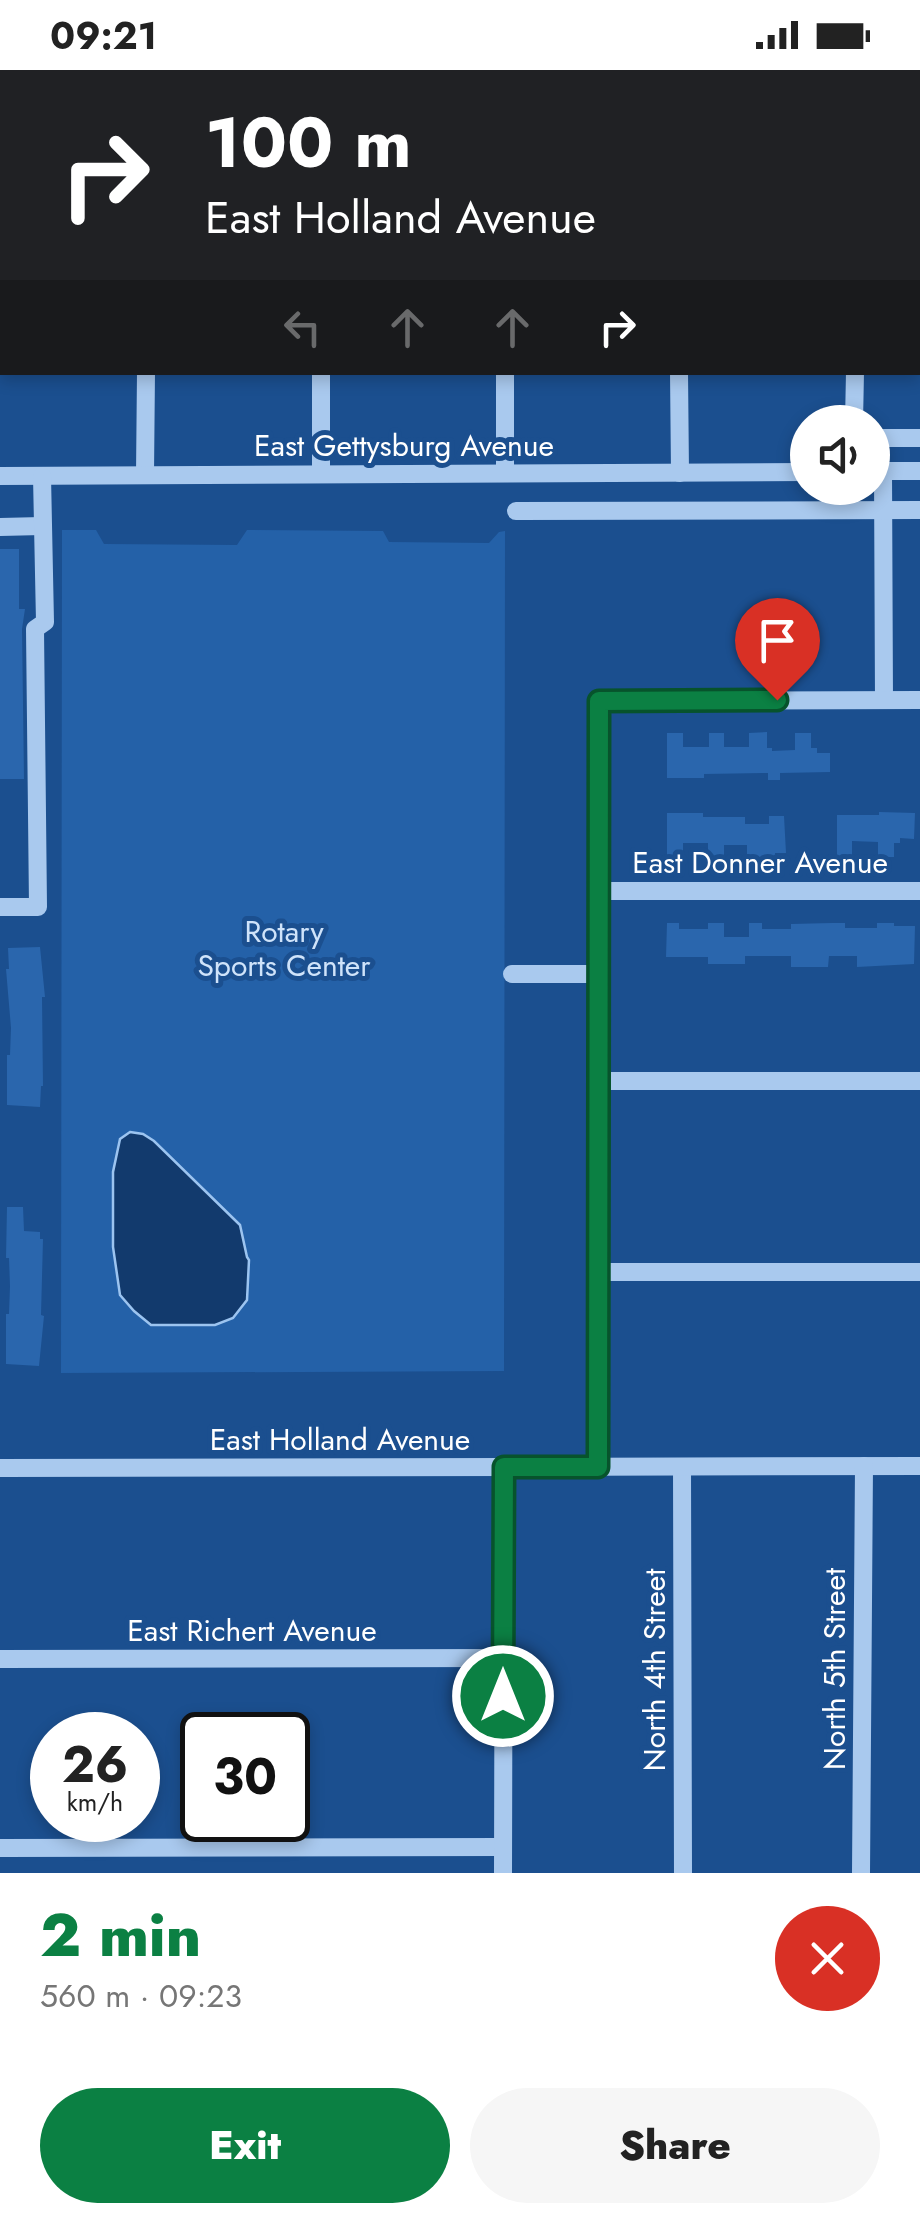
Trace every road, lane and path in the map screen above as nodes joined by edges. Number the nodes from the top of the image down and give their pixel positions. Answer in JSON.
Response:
{"nodes":[{"id":1,"x":146,"y":375,"type":"edge"},
{"id":2,"x":322,"y":375,"type":"edge"},
{"id":3,"x":505,"y":375,"type":"edge"},
{"id":4,"x":679,"y":375,"type":"edge"},
{"id":5,"x":855,"y":375,"type":"edge"},
{"id":6,"x":854,"y":405,"type":"edge"},
{"id":7,"x":890,"y":438,"type":"edge"},
{"id":8,"x":920,"y":438,"type":"edge"},
{"id":9,"x":890,"y":471,"type":"edge"},
{"id":10,"x":920,"y":471,"type":"edge"},
{"id":11,"x":790,"y":472,"type":"edge"},
{"id":12,"x":505,"y":473,"type":"junction"},
{"id":13,"x":680,"y":473,"type":"junction"},
{"id":14,"x":145,"y":474,"type":"junction"},
{"id":15,"x":321,"y":474,"type":"junction"},
{"id":16,"x":0,"y":476,"type":"edge"},
{"id":17,"x":42,"y":476,"type":"junction"},
{"id":18,"x":882,"y":505,"type":"edge"},
{"id":19,"x":516,"y":510,"type":"dead end"},
{"id":20,"x":883,"y":510,"type":"junction"},
{"id":21,"x":920,"y":510,"type":"edge"},
{"id":22,"x":42,"y":526,"type":"junction"},
{"id":23,"x":0,"y":527,"type":"edge"},
{"id":24,"x":884,"y":700,"type":"junction"},
{"id":25,"x":920,"y":700,"type":"edge"},
{"id":26,"x":600,"y":891,"type":"junction"},
{"id":27,"x":920,"y":891,"type":"edge"},
{"id":28,"x":0,"y":906,"type":"edge"},
{"id":29,"x":512,"y":974,"type":"dead end"},
{"id":30,"x":600,"y":974,"type":"junction"},
{"id":31,"x":600,"y":1081,"type":"junction"},
{"id":32,"x":920,"y":1081,"type":"edge"},
{"id":33,"x":600,"y":1272,"type":"junction"},
{"id":34,"x":920,"y":1272,"type":"edge"},
{"id":35,"x":864,"y":1466,"type":"junction"},
{"id":36,"x":920,"y":1466,"type":"edge"},
{"id":37,"x":504,"y":1467,"type":"junction"},
{"id":38,"x":598,"y":1467,"type":"junction"},
{"id":39,"x":682,"y":1467,"type":"junction"},
{"id":40,"x":0,"y":1468,"type":"edge"},
{"id":41,"x":503,"y":1658,"type":"junction"},
{"id":42,"x":0,"y":1659,"type":"edge"},
{"id":43,"x":503,"y":1846,"type":"junction"},
{"id":44,"x":0,"y":1848,"type":"edge"},
{"id":45,"x":503,"y":1873,"type":"edge"},
{"id":46,"x":684,"y":1873,"type":"edge"},
{"id":47,"x":862,"y":1873,"type":"edge"}],
"edges":[{"from":1,"to":14,"type":"street"},
{"from":2,"to":15,"type":"street"},
{"from":3,"to":12,"type":"street"},
{"from":4,"to":13,"type":"street"},
{"from":5,"to":6,"type":"street"},
{"from":7,"to":8,"type":"street"},
{"from":9,"to":10,"type":"street"},
{"from":11,"to":13,"type":"street","name":"East Gettysburg Avenue"},
{"from":12,"to":13,"type":"street","name":"East Gettysburg Avenue"},
{"from":12,"to":15,"type":"street","name":"East Gettysburg Avenue"},
{"from":14,"to":15,"type":"street","name":"East Gettysburg Avenue"},
{"from":14,"to":17,"type":"street","name":"East Gettysburg Avenue"},
{"from":16,"to":17,"type":"street","name":"East Gettysburg Avenue"},
{"from":17,"to":22,"type":"street"},
{"from":18,"to":20,"type":"street"},
{"from":19,"to":20,"type":"street"},
{"from":20,"to":21,"type":"street"},
{"from":20,"to":24,"type":"street"},
{"from":22,"to":23,"type":"street"},
{"from":22,"to":28,"type":"street"},
{"from":24,"to":25,"type":"street"},
{"from":24,"to":26,"type":"street"},
{"from":26,"to":27,"type":"street","name":"East Donner Avenue"},
{"from":26,"to":30,"type":"street"},
{"from":29,"to":30,"type":"street"},
{"from":30,"to":31,"type":"street"},
{"from":31,"to":32,"type":"street"},
{"from":31,"to":33,"type":"street"},
{"from":33,"to":34,"type":"street"},
{"from":33,"to":38,"type":"street"},
{"from":35,"to":36,"type":"street","name":"East Holland Avenue"},
{"from":35,"to":39,"type":"street","name":"East Holland Avenue"},
{"from":35,"to":47,"type":"street","name":"North 5th Street"},
{"from":37,"to":38,"type":"street","name":"East Holland Avenue"},
{"from":37,"to":40,"type":"street","name":"East Holland Avenue"},
{"from":37,"to":41,"type":"street"},
{"from":38,"to":39,"type":"street","name":"East Holland Avenue"},
{"from":39,"to":46,"type":"street","name":"North 4th Street"},
{"from":41,"to":42,"type":"street","name":"East Richert Avenue"},
{"from":41,"to":43,"type":"street"},
{"from":43,"to":44,"type":"street"},
{"from":43,"to":45,"type":"street"}]}
